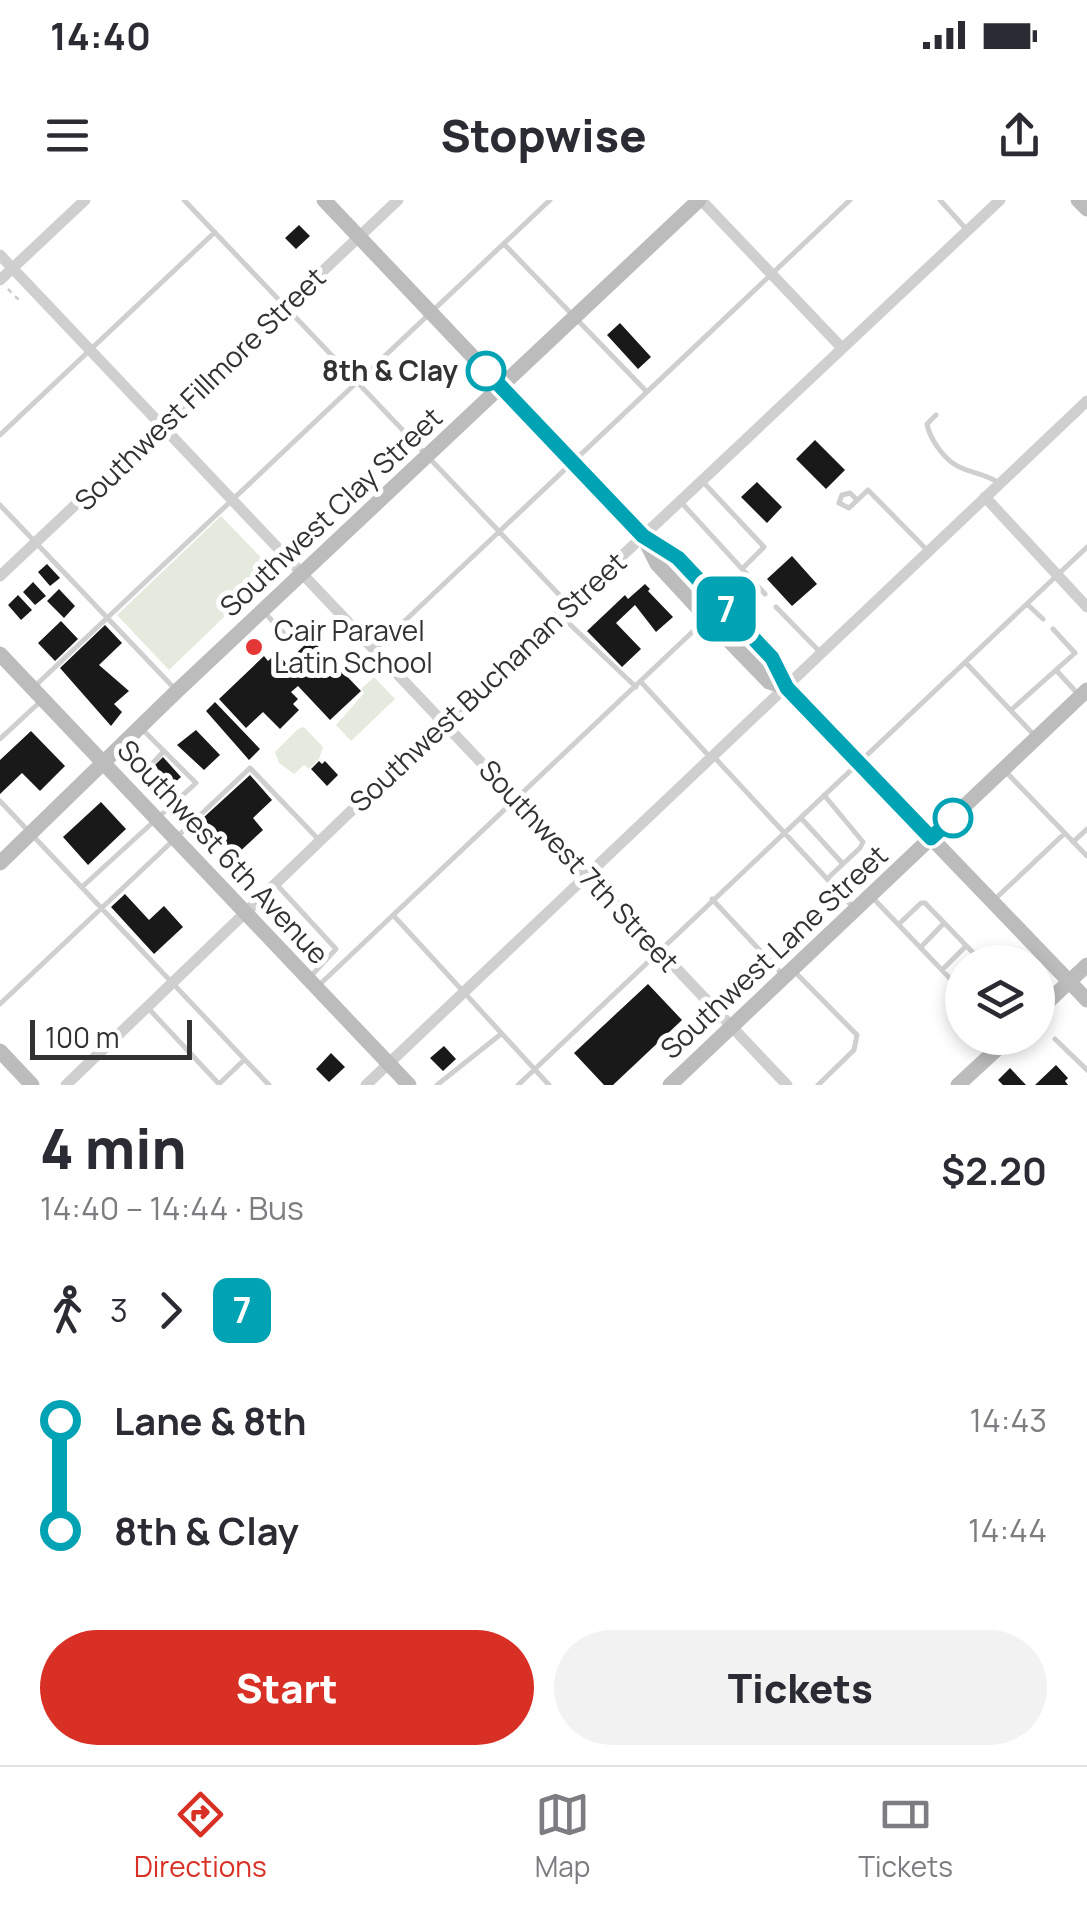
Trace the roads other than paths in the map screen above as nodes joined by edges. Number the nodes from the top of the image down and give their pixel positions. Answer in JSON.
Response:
{"nodes":[{"id":1,"x":85,"y":200,"type":"edge"},
{"id":2,"x":184,"y":200,"type":"edge"},
{"id":3,"x":324,"y":200,"type":"edge"},
{"id":4,"x":398,"y":200,"type":"edge"},
{"id":5,"x":550,"y":200,"type":"edge"},
{"id":6,"x":700,"y":200,"type":"edge"},
{"id":7,"x":850,"y":200,"type":"edge"},
{"id":8,"x":940,"y":200,"type":"edge"},
{"id":9,"x":1000,"y":200,"type":"edge"},
{"id":10,"x":1078,"y":200,"type":"edge"},
{"id":11,"x":1087,"y":210,"type":"edge"},
{"id":12,"x":967,"y":230,"type":"junction"},
{"id":13,"x":214,"y":232,"type":"junction"},
{"id":14,"x":359,"y":237,"type":"junction"},
{"id":15,"x":504,"y":244,"type":"junction"},
{"id":16,"x":0,"y":255,"type":"edge"},
{"id":17,"x":12,"y":268,"type":"junction"},
{"id":18,"x":771,"y":274,"type":"junction"},
{"id":19,"x":0,"y":280,"type":"edge"},
{"id":20,"x":286,"y":307,"type":"junction"},
{"id":21,"x":431,"y":313,"type":"junction"},
{"id":22,"x":574,"y":317,"type":"junction"},
{"id":23,"x":841,"y":347,"type":"junction"},
{"id":24,"x":90,"y":350,"type":"junction"},
{"id":25,"x":357,"y":382,"type":"junction"},
{"id":26,"x":500,"y":386,"type":"junction"},
{"id":27,"x":647,"y":392,"type":"junction"},
{"id":28,"x":1087,"y":401,"type":"edge"},
{"id":29,"x":936,"y":415,"type":"dead end"},
{"id":30,"x":162,"y":425,"type":"junction"},
{"id":31,"x":0,"y":434,"type":"edge"},
{"id":32,"x":428,"y":455,"type":"junction"},
{"id":33,"x":572,"y":462,"type":"junction"},
{"id":34,"x":702,"y":480,"type":"junction"},
{"id":35,"x":999,"y":483,"type":"junction"},
{"id":36,"x":984,"y":496,"type":"junction"},
{"id":37,"x":231,"y":498,"type":"junction"},
{"id":38,"x":857,"y":500,"type":"dead end"},
{"id":39,"x":680,"y":501,"type":"junction"},
{"id":40,"x":0,"y":505,"type":"edge"},
{"id":41,"x":499,"y":532,"type":"junction"},
{"id":42,"x":643,"y":536,"type":"junction"},
{"id":43,"x":35,"y":543,"type":"junction"},
{"id":44,"x":1087,"y":547,"type":"edge"},
{"id":45,"x":928,"y":550,"type":"junction"},
{"id":46,"x":742,"y":568,"type":"junction"},
{"id":47,"x":302,"y":572,"type":"junction"},
{"id":48,"x":0,"y":576,"type":"edge"},
{"id":49,"x":1057,"y":576,"type":"junction"},
{"id":50,"x":765,"y":594,"type":"dead end"},
{"id":51,"x":1027,"y":604,"type":"junction"},
{"id":52,"x":776,"y":607,"type":"dead end"},
{"id":53,"x":1087,"y":607,"type":"edge"},
{"id":54,"x":565,"y":610,"type":"junction"},
{"id":55,"x":262,"y":611,"type":"junction"},
{"id":56,"x":108,"y":618,"type":"junction"},
{"id":57,"x":707,"y":618,"type":"junction"},
{"id":58,"x":1043,"y":619,"type":"dead end"},
{"id":59,"x":312,"y":620,"type":"dead end"},
{"id":60,"x":1053,"y":629,"type":"dead end"},
{"id":61,"x":375,"y":649,"type":"junction"},
{"id":62,"x":0,"y":654,"type":"edge"},
{"id":63,"x":822,"y":654,"type":"junction"},
{"id":64,"x":965,"y":662,"type":"junction"},
{"id":65,"x":1056,"y":670,"type":"junction"},
{"id":66,"x":639,"y":684,"type":"junction"},
{"id":67,"x":787,"y":688,"type":"junction"},
{"id":68,"x":177,"y":691,"type":"junction"},
{"id":69,"x":1084,"y":693,"type":"edge"},
{"id":70,"x":38,"y":694,"type":"junction"},
{"id":71,"x":1011,"y":710,"type":"junction"},
{"id":72,"x":444,"y":724,"type":"junction"},
{"id":73,"x":140,"y":727,"type":"junction"},
{"id":74,"x":1037,"y":738,"type":"junction"},
{"id":75,"x":0,"y":739,"type":"edge"},
{"id":76,"x":164,"y":751,"type":"junction"},
{"id":77,"x":713,"y":758,"type":"junction"},
{"id":78,"x":104,"y":763,"type":"junction"},
{"id":79,"x":859,"y":763,"type":"junction"},
{"id":80,"x":1004,"y":770,"type":"junction"},
{"id":81,"x":824,"y":795,"type":"junction"},
{"id":82,"x":181,"y":797,"type":"junction"},
{"id":83,"x":518,"y":800,"type":"junction"},
{"id":84,"x":0,"y":801,"type":"edge"},
{"id":85,"x":800,"y":817,"type":"junction"},
{"id":86,"x":157,"y":819,"type":"junction"},
{"id":87,"x":1087,"y":829,"type":"edge"},
{"id":88,"x":784,"y":832,"type":"junction"},
{"id":89,"x":31,"y":833,"type":"junction"},
{"id":90,"x":1066,"y":833,"type":"junction"},
{"id":91,"x":931,"y":838,"type":"junction"},
{"id":92,"x":176,"y":840,"type":"junction"},
{"id":93,"x":320,"y":841,"type":"junction"},
{"id":94,"x":1074,"y":842,"type":"junction"},
{"id":95,"x":1087,"y":856,"type":"edge"},
{"id":96,"x":0,"y":863,"type":"edge"},
{"id":97,"x":843,"y":864,"type":"junction"},
{"id":98,"x":589,"y":875,"type":"junction"},
{"id":99,"x":827,"y":878,"type":"junction"},
{"id":100,"x":276,"y":884,"type":"junction"},
{"id":101,"x":82,"y":887,"type":"junction"},
{"id":102,"x":871,"y":896,"type":"junction"},
{"id":103,"x":712,"y":900,"type":"junction"},
{"id":104,"x":992,"y":902,"type":"junction"},
{"id":105,"x":102,"y":908,"type":"junction"},
{"id":106,"x":856,"y":910,"type":"junction"},
{"id":107,"x":246,"y":913,"type":"junction"},
{"id":108,"x":394,"y":916,"type":"junction"},
{"id":109,"x":944,"y":923,"type":"junction"},
{"id":110,"x":898,"y":924,"type":"junction"},
{"id":111,"x":965,"y":945,"type":"edge"},
{"id":112,"x":920,"y":947,"type":"junction"},
{"id":113,"x":658,"y":950,"type":"junction"},
{"id":114,"x":1087,"y":965,"type":"edge"},
{"id":115,"x":945,"y":967,"type":"edge"},
{"id":116,"x":942,"y":970,"type":"junction"},
{"id":117,"x":787,"y":971,"type":"junction"},
{"id":118,"x":945,"y":973,"type":"edge"},
{"id":119,"x":1069,"y":982,"type":"junction"},
{"id":120,"x":172,"y":983,"type":"junction"},
{"id":121,"x":313,"y":983,"type":"junction"},
{"id":122,"x":463,"y":994,"type":"junction"},
{"id":123,"x":1055,"y":995,"type":"edge"},
{"id":124,"x":1087,"y":1000,"type":"edge"},
{"id":125,"x":0,"y":1004,"type":"edge"},
{"id":126,"x":147,"y":1007,"type":"junction"},
{"id":127,"x":730,"y":1026,"type":"junction"},
{"id":128,"x":501,"y":1034,"type":"junction"},
{"id":129,"x":1055,"y":1039,"type":"dead end"},
{"id":130,"x":0,"y":1051,"type":"edge"},
{"id":131,"x":990,"y":1055,"type":"edge"},
{"id":132,"x":245,"y":1059,"type":"junction"},
{"id":133,"x":389,"y":1064,"type":"junction"},
{"id":134,"x":535,"y":1068,"type":"junction"},
{"id":135,"x":1087,"y":1070,"type":"edge"},
{"id":136,"x":828,"y":1076,"type":"junction"},
{"id":137,"x":218,"y":1084,"type":"edge"},
{"id":138,"x":32,"y":1085,"type":"edge"},
{"id":139,"x":66,"y":1085,"type":"edge"},
{"id":140,"x":270,"y":1085,"type":"edge"},
{"id":141,"x":366,"y":1085,"type":"edge"},
{"id":142,"x":409,"y":1085,"type":"edge"},
{"id":143,"x":437,"y":1085,"type":"edge"},
{"id":144,"x":518,"y":1085,"type":"edge"},
{"id":145,"x":549,"y":1085,"type":"edge"},
{"id":146,"x":670,"y":1085,"type":"edge"},
{"id":147,"x":786,"y":1085,"type":"edge"},
{"id":148,"x":818,"y":1085,"type":"edge"},
{"id":149,"x":836,"y":1085,"type":"edge"},
{"id":150,"x":958,"y":1085,"type":"edge"}],
"edges":[{"from":1,"to":17,"type":"street"},
{"from":2,"to":13,"type":"lane"},
{"from":3,"to":14,"type":"street"},
{"from":4,"to":14,"type":"street","name":"Southwest Fillmore Street"},
{"from":5,"to":15,"type":"lane"},
{"from":6,"to":18,"type":"street"},
{"from":6,"to":22,"type":"street","name":"Southwest Clay Street"},
{"from":7,"to":18,"type":"lane"},
{"from":8,"to":12,"type":"lane"},
{"from":9,"to":12,"type":"street","name":"Southwest Buchanan Street"},
{"from":10,"to":11,"type":"street"},
{"from":12,"to":23,"type":"street","name":"Southwest Buchanan Street"},
{"from":13,"to":20,"type":"lane"},
{"from":13,"to":24,"type":"lane"},
{"from":14,"to":20,"type":"street","name":"Southwest Fillmore Street"},
{"from":14,"to":21,"type":"street"},
{"from":15,"to":21,"type":"lane"},
{"from":15,"to":22,"type":"lane"},
{"from":16,"to":17,"type":"street","name":"Southwest 7th Street"},
{"from":17,"to":19,"type":"street"},
{"from":17,"to":24,"type":"street","name":"Southwest 7th Street"},
{"from":18,"to":23,"type":"street"},
{"from":18,"to":27,"type":"lane"},
{"from":20,"to":25,"type":"lane"},
{"from":20,"to":30,"type":"street","name":"Southwest Fillmore Street"},
{"from":21,"to":25,"type":"lane"},
{"from":21,"to":26,"type":"street"},
{"from":22,"to":26,"type":"street","name":"Southwest Clay Street"},
{"from":22,"to":27,"type":"lane"},
{"from":23,"to":34,"type":"street","name":"Southwest Buchanan Street"},
{"from":24,"to":30,"type":"street","name":"Southwest 7th Street"},
{"from":24,"to":31,"type":"lane"},
{"from":25,"to":32,"type":"lane"},
{"from":25,"to":37,"type":"lane"},
{"from":26,"to":32,"type":"street","name":"Southwest Clay Street"},
{"from":26,"to":33,"type":"street"},
{"from":27,"to":33,"type":"lane"},
{"from":28,"to":35,"type":"street"},
{"from":29,"to":35,"type":"lane"},
{"from":30,"to":37,"type":"street","name":"Southwest 7th Street"},
{"from":30,"to":43,"type":"street","name":"Southwest Fillmore Street"},
{"from":32,"to":41,"type":"lane"},
{"from":32,"to":47,"type":"street","name":"Southwest Clay Street"},
{"from":33,"to":41,"type":"lane"},
{"from":33,"to":42,"type":"street"},
{"from":34,"to":39,"type":"street","name":"Southwest Buchanan Street"},
{"from":34,"to":46,"type":"lane"},
{"from":35,"to":36,"type":"street"},
{"from":36,"to":45,"type":"street"},
{"from":36,"to":49,"type":"street"},
{"from":37,"to":47,"type":"street","name":"Southwest 7th Street"},
{"from":37,"to":56,"type":"lane"},
{"from":38,"to":45,"type":"lane"},
{"from":39,"to":42,"type":"street","name":"Southwest Buchanan Street"},
{"from":39,"to":46,"type":"lane"},
{"from":40,"to":43,"type":"lane"},
{"from":41,"to":54,"type":"lane"},
{"from":41,"to":61,"type":"lane"},
{"from":42,"to":54,"type":"street","name":"Southwest Buchanan Street"},
{"from":42,"to":57,"type":"street"},
{"from":42,"to":67,"type":"street"},
{"from":43,"to":48,"type":"street","name":"Southwest Fillmore Street"},
{"from":43,"to":56,"type":"lane"},
{"from":44,"to":49,"type":"lane"},
{"from":45,"to":63,"type":"street"},
{"from":46,"to":50,"type":"lane"},
{"from":47,"to":55,"type":"street","name":"Southwest Clay Street"},
{"from":47,"to":61,"type":"street","name":"Southwest 7th Street"},
{"from":49,"to":51,"type":"lane"},
{"from":49,"to":53,"type":"street"},
{"from":51,"to":58,"type":"lane"},
{"from":51,"to":64,"type":"lane"},
{"from":52,"to":63,"type":"lane"},
{"from":54,"to":66,"type":"lane"},
{"from":54,"to":72,"type":"street","name":"Southwest Buchanan Street"},
{"from":55,"to":59,"type":"lane"},
{"from":55,"to":68,"type":"street","name":"Southwest Clay Street"},
{"from":56,"to":68,"type":"lane"},
{"from":56,"to":70,"type":"lane"},
{"from":57,"to":66,"type":"lane"},
{"from":57,"to":67,"type":"street"},
{"from":60,"to":65,"type":"lane"},
{"from":61,"to":72,"type":"street","name":"Southwest 7th Street"},
{"from":62,"to":70,"type":"street","name":"Southwest 6th Avenue"},
{"from":63,"to":67,"type":"street"},
{"from":64,"to":71,"type":"lane"},
{"from":64,"to":79,"type":"lane"},
{"from":65,"to":69,"type":"lane"},
{"from":65,"to":71,"type":"lane"},
{"from":66,"to":77,"type":"lane"},
{"from":66,"to":83,"type":"lane"},
{"from":67,"to":77,"type":"street"},
{"from":67,"to":79,"type":"street"},
{"from":68,"to":73,"type":"street","name":"Southwest Clay Street"},
{"from":69,"to":74,"type":"street","name":"Southwest Lane Street"},
{"from":70,"to":75,"type":"lane"},
{"from":70,"to":78,"type":"street","name":"Southwest 6th Avenue"},
{"from":71,"to":74,"type":"lane"},
{"from":72,"to":83,"type":"street","name":"Southwest 7th Street"},
{"from":72,"to":93,"type":"street","name":"Southwest Buchanan Street"},
{"from":73,"to":76,"type":"lane"},
{"from":73,"to":78,"type":"street","name":"Southwest Clay Street"},
{"from":74,"to":80,"type":"street","name":"Southwest Lane Street"},
{"from":76,"to":82,"type":"lane"},
{"from":76,"to":82,"type":"lane"},
{"from":77,"to":88,"type":"lane"},
{"from":77,"to":98,"type":"street"},
{"from":78,"to":86,"type":"street","name":"Southwest 6th Avenue"},
{"from":78,"to":89,"type":"street","name":"Southwest Clay Street"},
{"from":79,"to":81,"type":"lane"},
{"from":79,"to":91,"type":"street"},
{"from":80,"to":90,"type":"lane"},
{"from":80,"to":91,"type":"street","name":"Southwest Lane Street"},
{"from":81,"to":85,"type":"lane"},
{"from":81,"to":97,"type":"lane"},
{"from":82,"to":86,"type":"lane"},
{"from":83,"to":98,"type":"street","name":"Southwest 7th Street"},
{"from":83,"to":108,"type":"lane"},
{"from":84,"to":89,"type":"lane"},
{"from":85,"to":88,"type":"lane"},
{"from":85,"to":97,"type":"lane"},
{"from":86,"to":92,"type":"street","name":"Southwest 6th Avenue"},
{"from":86,"to":101,"type":"lane"},
{"from":87,"to":94,"type":"lane"},
{"from":88,"to":99,"type":"lane"},
{"from":88,"to":103,"type":"lane"},
{"from":89,"to":96,"type":"street","name":"Southwest Clay Street"},
{"from":89,"to":101,"type":"lane"},
{"from":90,"to":94,"type":"lane"},
{"from":90,"to":104,"type":"lane"},
{"from":91,"to":102,"type":"street","name":"Southwest Lane Street"},
{"from":91,"to":104,"type":"street"},
{"from":92,"to":93,"type":"lane"},
{"from":92,"to":105,"type":"lane"},
{"from":92,"to":107,"type":"street","name":"Southwest 6th Avenue"},
{"from":93,"to":100,"type":"street","name":"Southwest Buchanan Street"},
{"from":94,"to":95,"type":"lane"},
{"from":97,"to":99,"type":"lane"},
{"from":98,"to":113,"type":"street","name":"Southwest 7th Street"},
{"from":98,"to":122,"type":"street"},
{"from":99,"to":106,"type":"lane"},
{"from":100,"to":107,"type":"street","name":"Southwest Buchanan Street"},
{"from":100,"to":121,"type":"lane"},
{"from":101,"to":105,"type":"lane"},
{"from":102,"to":106,"type":"street","name":"Southwest Lane Street"},
{"from":102,"to":110,"type":"lane"},
{"from":103,"to":113,"type":"lane"},
{"from":103,"to":117,"type":"lane"},
{"from":104,"to":119,"type":"street"},
{"from":105,"to":120,"type":"lane"},
{"from":105,"to":125,"type":"lane"},
{"from":106,"to":117,"type":"street","name":"Southwest Lane Street"},
{"from":107,"to":120,"type":"street","name":"Southwest Buchanan Street"},
{"from":107,"to":121,"type":"street","name":"Southwest 6th Avenue"},
{"from":108,"to":121,"type":"lane"},
{"from":108,"to":122,"type":"lane"},
{"from":109,"to":110,"type":"lane"},
{"from":109,"to":111,"type":"lane"},
{"from":109,"to":112,"type":"lane"},
{"from":110,"to":112,"type":"lane"},
{"from":112,"to":116,"type":"lane"},
{"from":113,"to":127,"type":"street","name":"Southwest 7th Street"},
{"from":113,"to":134,"type":"lane"},
{"from":114,"to":119,"type":"street"},
{"from":115,"to":116,"type":"lane"},
{"from":116,"to":118,"type":"lane"},
{"from":117,"to":127,"type":"street","name":"Southwest Lane Street"},
{"from":117,"to":136,"type":"lane"},
{"from":119,"to":123,"type":"street"},
{"from":119,"to":124,"type":"street"},
{"from":120,"to":126,"type":"street","name":"Southwest Buchanan Street"},
{"from":120,"to":132,"type":"lane"},
{"from":121,"to":133,"type":"street","name":"Southwest 6th Avenue"},
{"from":122,"to":128,"type":"lane"},
{"from":122,"to":133,"type":"street"},
{"from":126,"to":137,"type":"lane"},
{"from":126,"to":139,"type":"street","name":"Southwest Buchanan Street"},
{"from":127,"to":146,"type":"street","name":"Southwest Lane Street"},
{"from":127,"to":147,"type":"street","name":"Southwest 7th Street"},
{"from":128,"to":134,"type":"lane"},
{"from":128,"to":143,"type":"lane"},
{"from":129,"to":135,"type":"lane"},
{"from":130,"to":138,"type":"street"},
{"from":131,"to":150,"type":"street"},
{"from":132,"to":137,"type":"lane"},
{"from":132,"to":140,"type":"lane"},
{"from":133,"to":141,"type":"street"},
{"from":133,"to":142,"type":"street","name":"Southwest 6th Avenue"},
{"from":134,"to":144,"type":"lane"},
{"from":134,"to":145,"type":"lane"},
{"from":136,"to":148,"type":"lane"},
{"from":136,"to":149,"type":"lane"}]}
